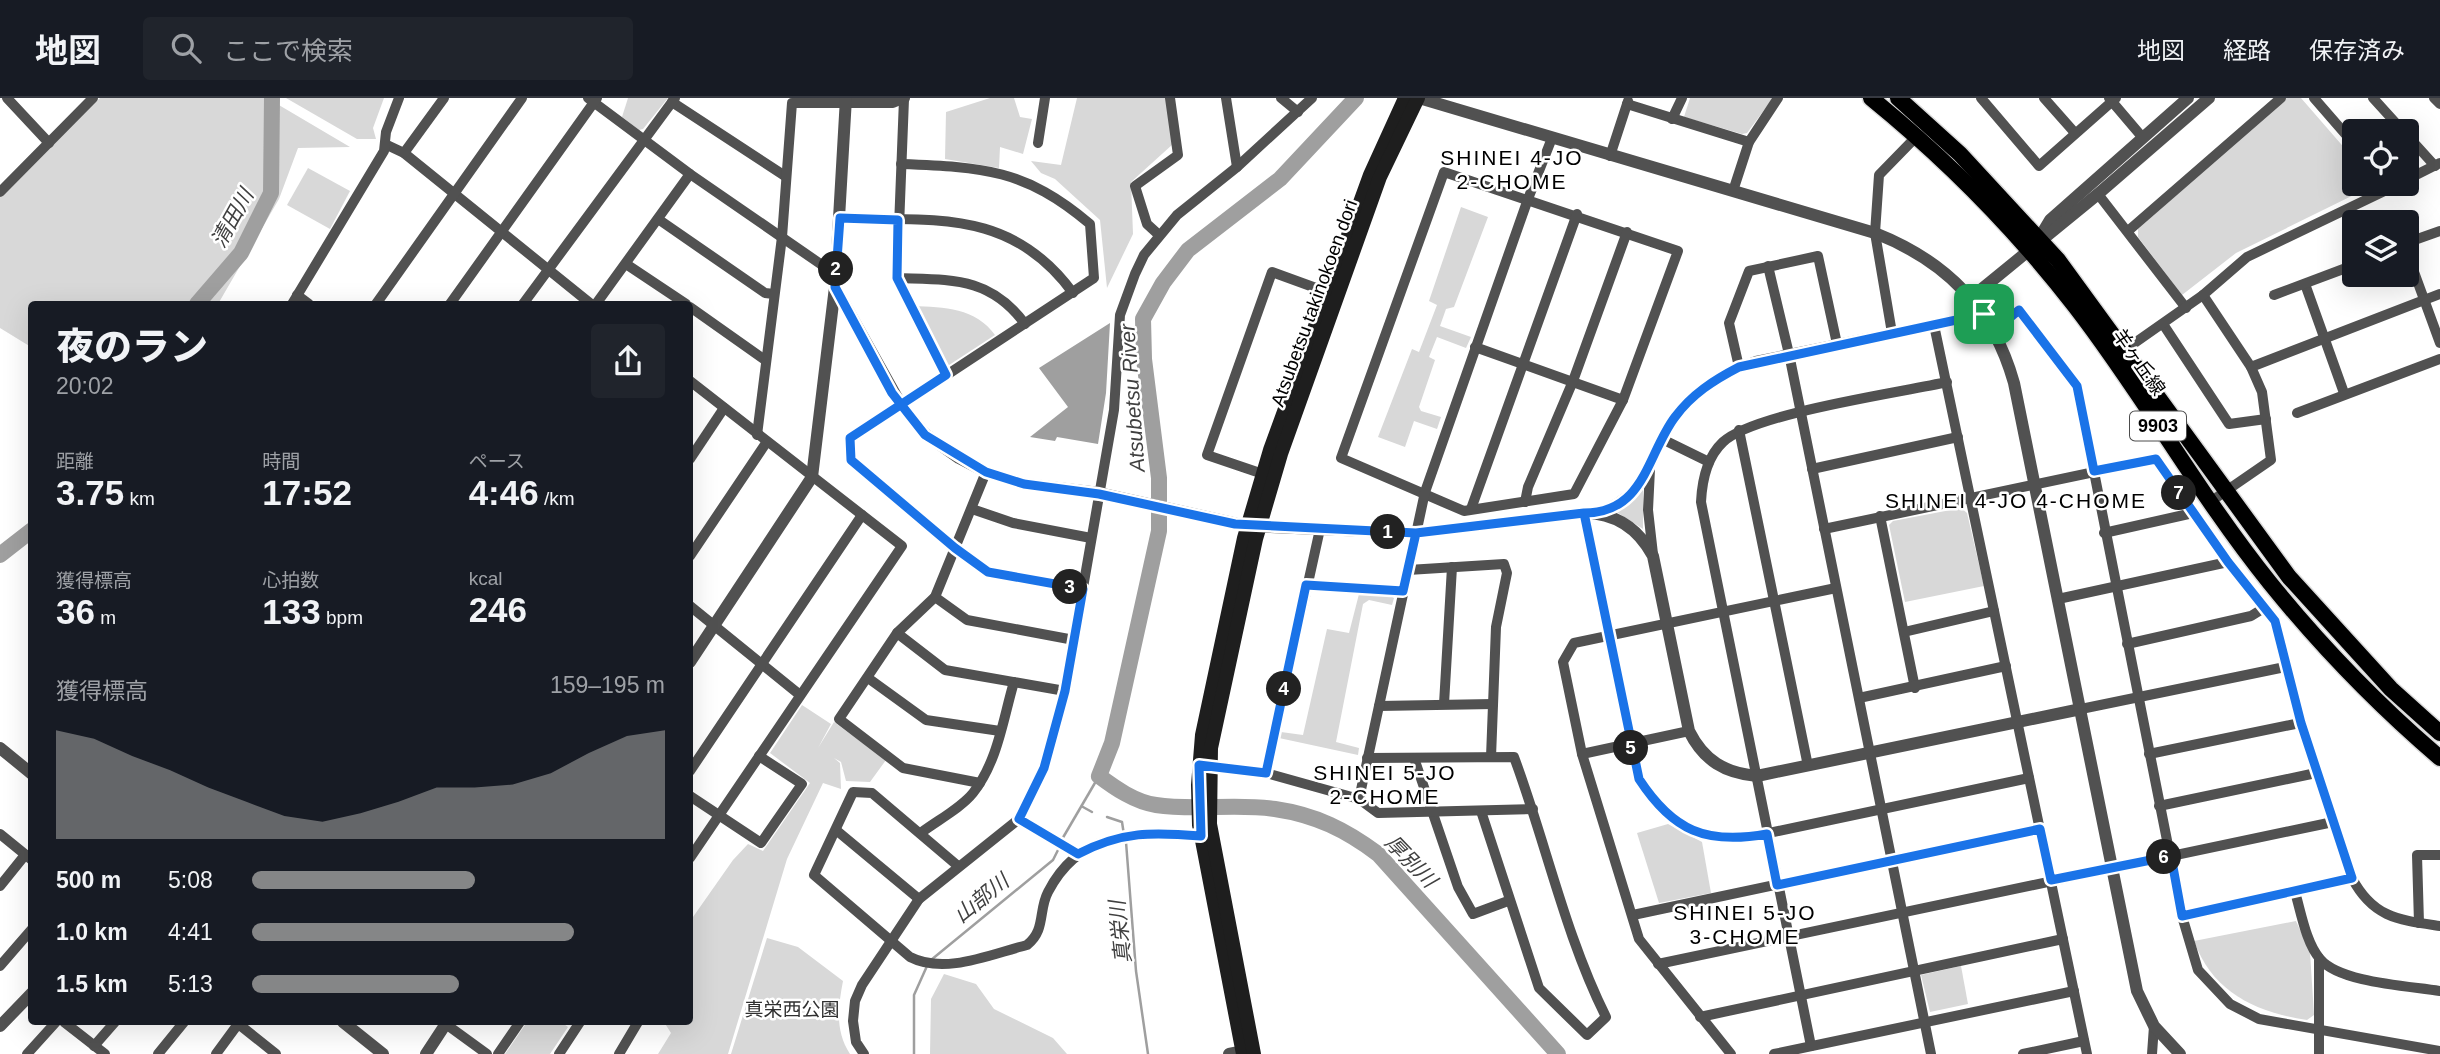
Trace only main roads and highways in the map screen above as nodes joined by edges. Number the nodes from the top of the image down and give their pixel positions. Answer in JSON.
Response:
{"nodes":[{"id":1,"x":1405,"y":98,"type":"edge"},
{"id":2,"x":1418,"y":98,"type":"edge"},
{"id":3,"x":1871,"y":98,"type":"edge"},
{"id":4,"x":1898,"y":98,"type":"edge"},
{"id":5,"x":2034,"y":244,"type":"junction"},
{"id":6,"x":1253,"y":526,"type":"junction"},
{"id":7,"x":2440,"y":733,"type":"edge"},
{"id":8,"x":2440,"y":758,"type":"edge"},
{"id":9,"x":1244,"y":1052,"type":"edge"}],
"edges":[{"from":1,"to":6,"type":"main road","name":"Atsubetsu takinokoen dori"},
{"from":2,"to":6,"type":"main road","name":"Atsubetsu takinokoen dori"},
{"from":3,"to":5,"type":"main road","name":"羊ヶ丘線","number":"9903"},
{"from":4,"to":5,"type":"main road","name":"羊ヶ丘線","number":"9903"},
{"from":5,"to":7,"type":"main road","name":"羊ヶ丘線","number":"9903"},
{"from":5,"to":8,"type":"main road","name":"羊ヶ丘線","number":"9903"},
{"from":6,"to":9,"type":"main road"}]}
